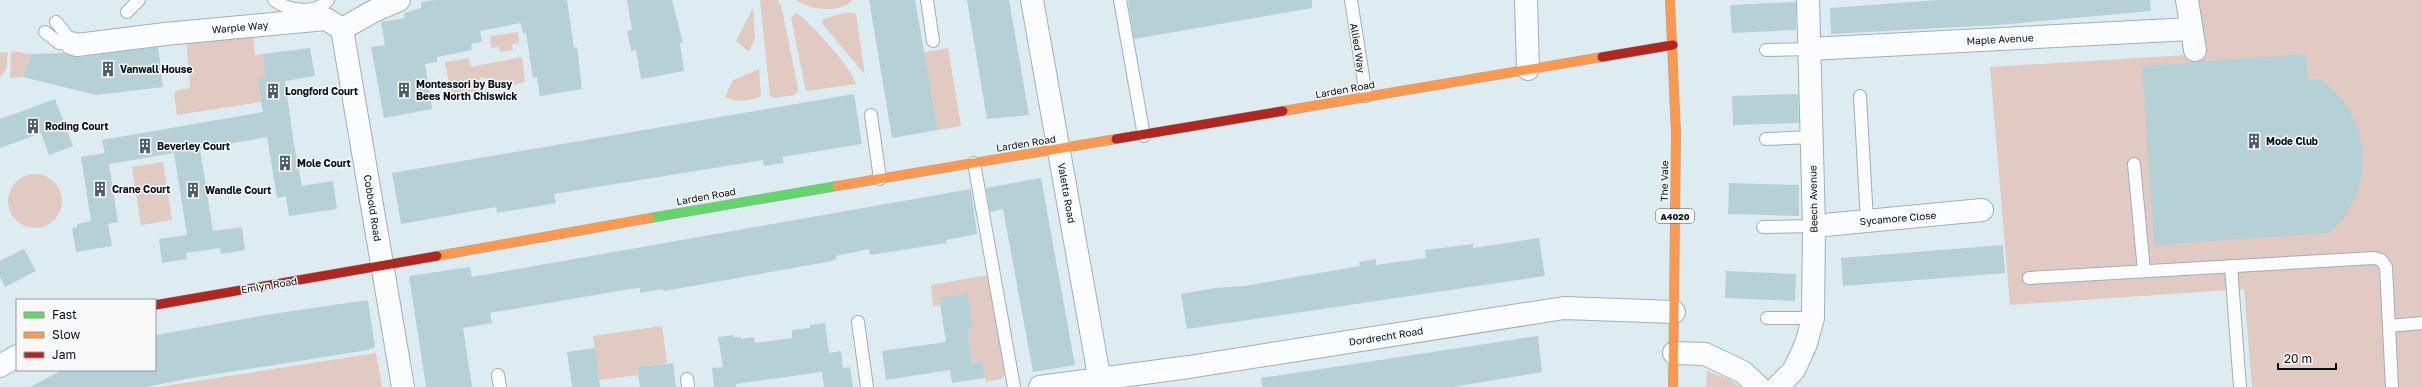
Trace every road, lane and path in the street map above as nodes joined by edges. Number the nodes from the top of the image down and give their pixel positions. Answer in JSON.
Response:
{"nodes":[{"id":1,"x":139,"y":0,"type":"edge"},
{"id":2,"x":274,"y":0,"type":"edge"},
{"id":3,"x":328,"y":0,"type":"edge"},
{"id":4,"x":399,"y":0,"type":"edge"},
{"id":5,"x":927,"y":0,"type":"edge"},
{"id":6,"x":1032,"y":0,"type":"edge"},
{"id":7,"x":1120,"y":0,"type":"edge"},
{"id":8,"x":1351,"y":0,"type":"edge"},
{"id":9,"x":1526,"y":0,"type":"edge"},
{"id":10,"x":1670,"y":0,"type":"edge"},
{"id":11,"x":1808,"y":0,"type":"edge"},
{"id":12,"x":2187,"y":0,"type":"edge"},
{"id":13,"x":127,"y":12,"type":"dead end"},
{"id":14,"x":56,"y":22,"type":"dead end"},
{"id":15,"x":2191,"y":28,"type":"junction"},
{"id":16,"x":342,"y":29,"type":"junction"},
{"id":17,"x":45,"y":32,"type":"dead end"},
{"id":18,"x":933,"y":41,"type":"dead end"},
{"id":19,"x":71,"y":43,"type":"junction"},
{"id":20,"x":1673,"y":45,"type":"junction"},
{"id":21,"x":1810,"y":49,"type":"junction"},
{"id":22,"x":1766,"y":50,"type":"dead end"},
{"id":23,"x":2195,"y":50,"type":"dead end"},
{"id":24,"x":1528,"y":69,"type":"junction"},
{"id":25,"x":1366,"y":96,"type":"junction"},
{"id":26,"x":1860,"y":96,"type":"dead end"},
{"id":27,"x":871,"y":115,"type":"dead end"},
{"id":28,"x":1144,"y":136,"type":"junction"},
{"id":29,"x":1812,"y":138,"type":"junction"},
{"id":30,"x":1766,"y":139,"type":"dead end"},
{"id":31,"x":1059,"y":149,"type":"junction"},
{"id":32,"x":974,"y":162,"type":"junction"},
{"id":33,"x":2134,"y":164,"type":"dead end"},
{"id":34,"x":880,"y":178,"type":"junction"},
{"id":35,"x":1982,"y":210,"type":"dead end"},
{"id":36,"x":1867,"y":221,"type":"junction"},
{"id":37,"x":1814,"y":226,"type":"junction"},
{"id":38,"x":1763,"y":227,"type":"dead end"},
{"id":39,"x":383,"y":265,"type":"junction"},
{"id":40,"x":2231,"y":266,"type":"junction"},
{"id":41,"x":2144,"y":271,"type":"junction"},
{"id":42,"x":2029,"y":278,"type":"dead end"},
{"id":43,"x":156,"y":305,"type":"edge"},
{"id":44,"x":1674,"y":312,"type":"junction"},
{"id":45,"x":1767,"y":318,"type":"dead end"},
{"id":46,"x":1813,"y":318,"type":"junction"},
{"id":47,"x":858,"y":322,"type":"dead end"},
{"id":48,"x":2422,"y":323,"type":"edge"},
{"id":49,"x":2389,"y":326,"type":"junction"},
{"id":50,"x":1674,"y":353,"type":"junction"},
{"id":51,"x":16,"y":357,"type":"edge"},
{"id":52,"x":0,"y":366,"type":"edge"},
{"id":53,"x":1101,"y":384,"type":"edge"},
{"id":54,"x":403,"y":387,"type":"edge"},
{"id":55,"x":867,"y":387,"type":"edge"},
{"id":56,"x":1014,"y":387,"type":"edge"},
{"id":57,"x":1040,"y":387,"type":"edge"},
{"id":58,"x":1673,"y":387,"type":"edge"},
{"id":59,"x":1759,"y":387,"type":"edge"},
{"id":60,"x":1777,"y":387,"type":"edge"},
{"id":61,"x":2240,"y":387,"type":"edge"},
{"id":62,"x":2392,"y":387,"type":"edge"}],
"edges":[{"from":1,"to":13,"type":"lane"},
{"from":2,"to":3,"type":"lane"},
{"from":4,"to":16,"type":"street"},
{"from":5,"to":18,"type":"lane"},
{"from":6,"to":31,"type":"street","name":"Valetta Road"},
{"from":7,"to":28,"type":"lane"},
{"from":8,"to":25,"type":"lane","name":"Allied Way"},
{"from":9,"to":24,"type":"street"},
{"from":10,"to":20,"type":"street","name":"The Vale","number":"A4020"},
{"from":11,"to":21,"type":"street","name":"Beech Avenue"},
{"from":12,"to":15,"type":"street"},
{"from":14,"to":19,"type":"lane"},
{"from":15,"to":21,"type":"street","name":"Maple Avenue"},
{"from":15,"to":23,"type":"street"},
{"from":16,"to":19,"type":"street","name":"Warple Way"},
{"from":16,"to":39,"type":"street","name":"Cobbold Road"},
{"from":17,"to":19,"type":"lane"},
{"from":20,"to":24,"type":"street","name":"Larden Road"},
{"from":20,"to":44,"type":"street","name":"The Vale","number":"A4020"},
{"from":21,"to":22,"type":"lane"},
{"from":21,"to":29,"type":"street","name":"Beech Avenue"},
{"from":24,"to":25,"type":"street","name":"Larden Road"},
{"from":25,"to":28,"type":"street","name":"Larden Road"},
{"from":26,"to":36,"type":"lane"},
{"from":27,"to":34,"type":"lane"},
{"from":28,"to":31,"type":"street","name":"Larden Road"},
{"from":29,"to":30,"type":"lane"},
{"from":29,"to":37,"type":"street","name":"Beech Avenue"},
{"from":31,"to":32,"type":"street","name":"Larden Road"},
{"from":31,"to":53,"type":"street","name":"Valetta Road"},
{"from":32,"to":34,"type":"street","name":"Larden Road"},
{"from":32,"to":56,"type":"lane"},
{"from":33,"to":41,"type":"lane"},
{"from":34,"to":39,"type":"street","name":"Larden Road"},
{"from":35,"to":36,"type":"street","name":"Sycamore Close"},
{"from":36,"to":37,"type":"street","name":"Sycamore Close"},
{"from":37,"to":38,"type":"lane"},
{"from":37,"to":46,"type":"street","name":"Beech Avenue"},
{"from":39,"to":43,"type":"street","name":"Emlyn Road"},
{"from":39,"to":54,"type":"street","name":"Cobbold Road"},
{"from":40,"to":41,"type":"lane"},
{"from":40,"to":49,"type":"lane"},
{"from":40,"to":61,"type":"lane"},
{"from":41,"to":42,"type":"lane"},
{"from":44,"to":50,"type":"street","name":"The Vale","number":"A4020"},
{"from":44,"to":53,"type":"street","name":"Dordrecht Road"},
{"from":45,"to":46,"type":"lane"},
{"from":46,"to":60,"type":"street","name":"Beech Avenue"},
{"from":47,"to":55,"type":"lane"},
{"from":48,"to":49,"type":"lane"},
{"from":49,"to":62,"type":"lane"},
{"from":50,"to":58,"type":"street","name":"The Vale","number":"A4020"},
{"from":50,"to":59,"type":"street"},
{"from":51,"to":52,"type":"street"},
{"from":53,"to":57,"type":"street","name":"Dordrecht Road"}]}
